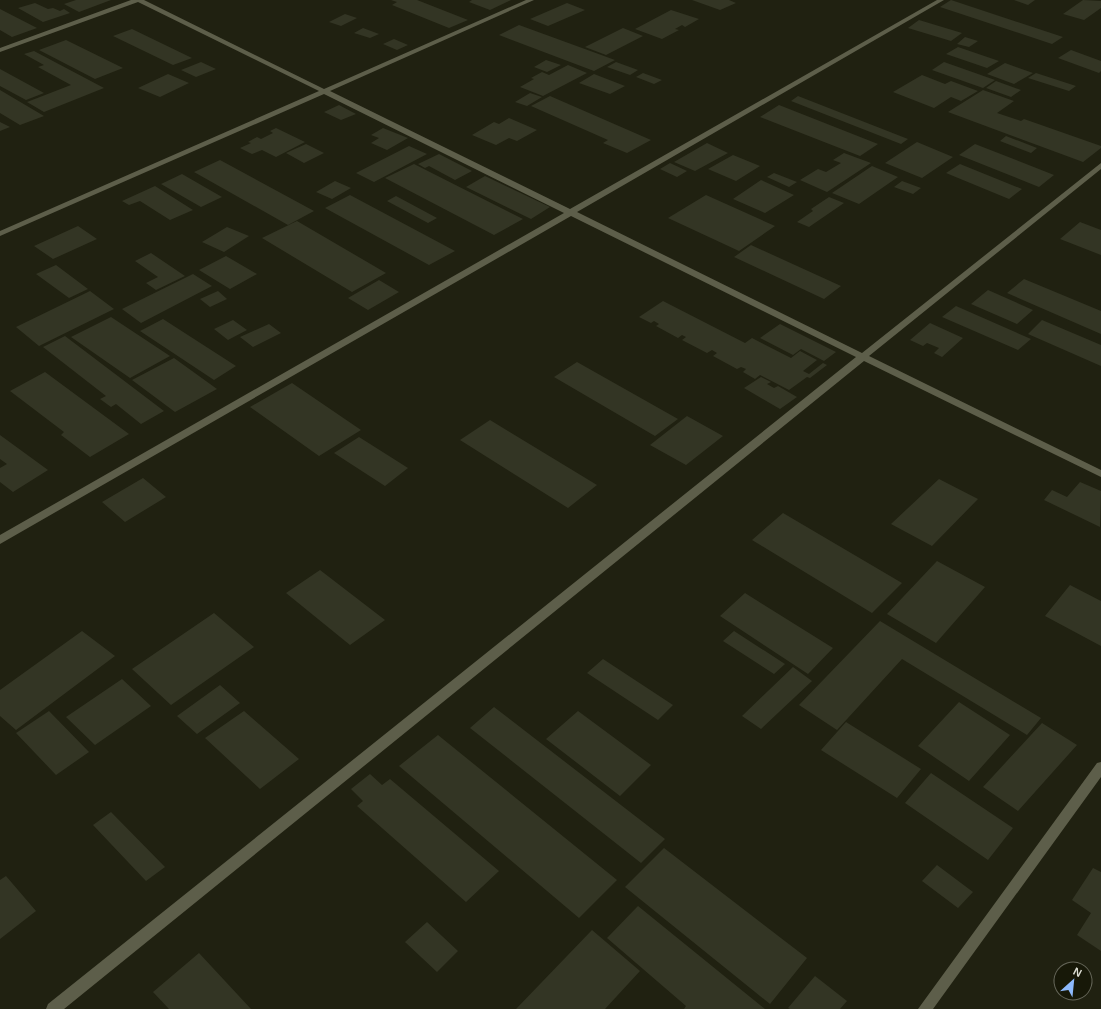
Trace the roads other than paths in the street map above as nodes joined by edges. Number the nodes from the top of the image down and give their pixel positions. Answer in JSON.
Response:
{"nodes":[{"id":1,"x":138,"y":0,"type":"edge"},
{"id":2,"x":531,"y":0,"type":"edge"},
{"id":3,"x":941,"y":0,"type":"edge"},
{"id":4,"x":0,"y":50,"type":"edge"},
{"id":5,"x":323,"y":91,"type":"junction"},
{"id":6,"x":1101,"y":165,"type":"edge"},
{"id":7,"x":570,"y":213,"type":"junction"},
{"id":8,"x":0,"y":234,"type":"edge"},
{"id":9,"x":862,"y":357,"type":"junction"},
{"id":10,"x":1101,"y":474,"type":"edge"},
{"id":11,"x":0,"y":540,"type":"edge"},
{"id":12,"x":1101,"y":767,"type":"edge"},
{"id":13,"x":53,"y":1009,"type":"edge"},
{"id":14,"x":925,"y":1009,"type":"edge"}],
"edges":[{"from":1,"to":4,"type":"street"},
{"from":1,"to":5,"type":"street"},
{"from":2,"to":5,"type":"street"},
{"from":3,"to":7,"type":"street"},
{"from":5,"to":7,"type":"street"},
{"from":5,"to":8,"type":"street"},
{"from":6,"to":9,"type":"street"},
{"from":7,"to":9,"type":"street"},
{"from":7,"to":11,"type":"street"},
{"from":9,"to":10,"type":"street"},
{"from":9,"to":13,"type":"street"},
{"from":12,"to":14,"type":"street"}]}
